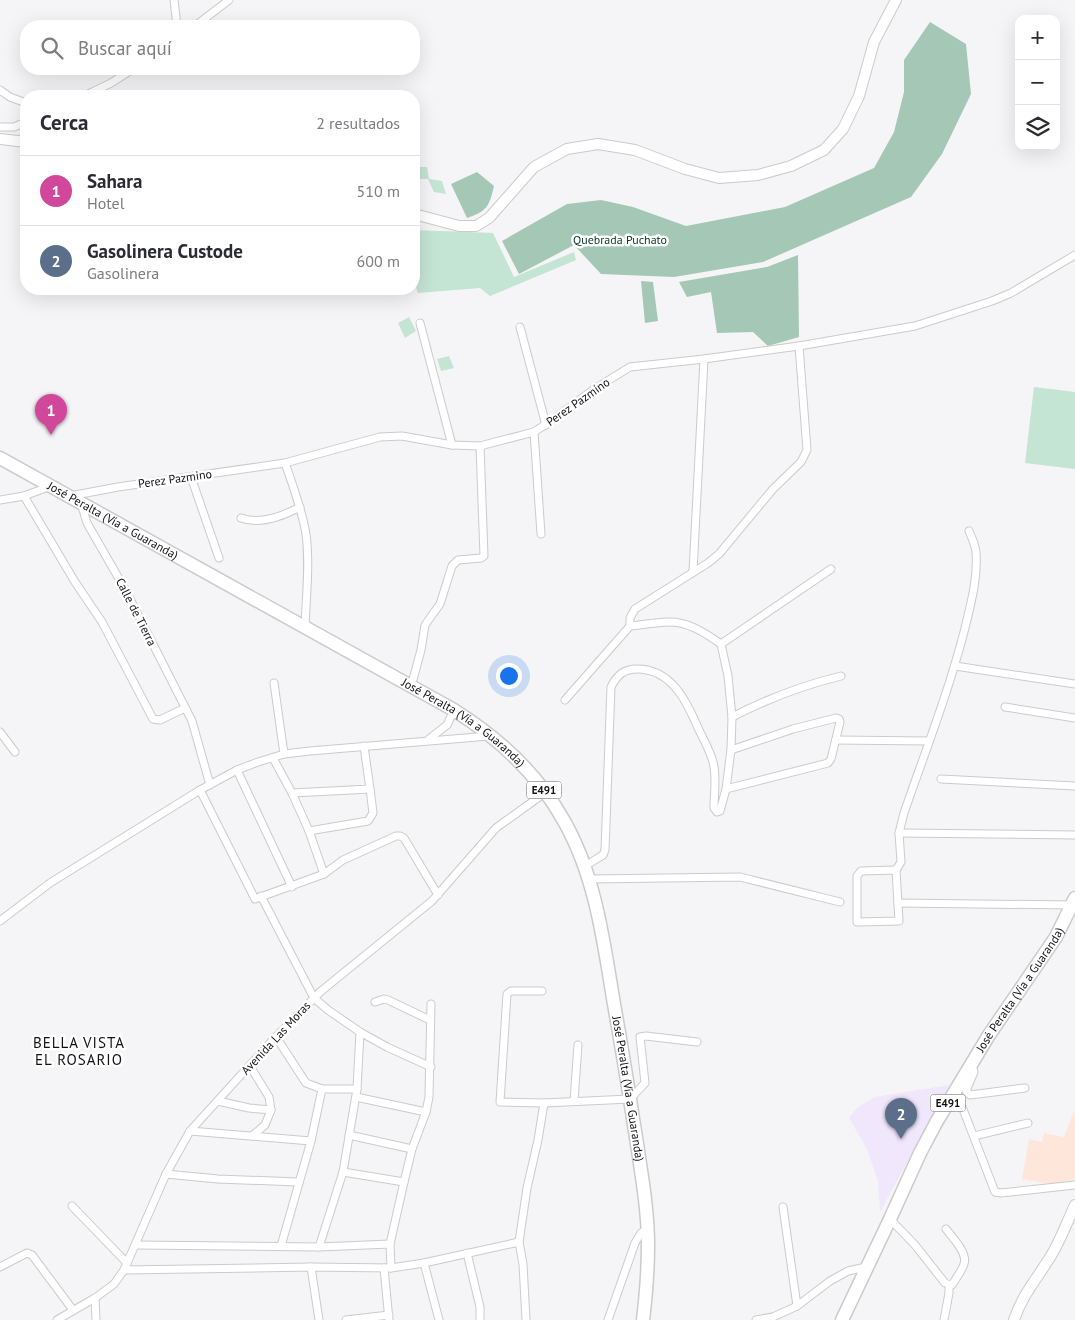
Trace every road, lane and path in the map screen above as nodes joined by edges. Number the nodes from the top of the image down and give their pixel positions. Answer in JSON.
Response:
{"nodes":[{"id":1,"x":174,"y":0,"type":"edge"},
{"id":2,"x":229,"y":0,"type":"edge"},
{"id":3,"x":896,"y":0,"type":"edge"},
{"id":4,"x":176,"y":20,"type":"edge"},
{"id":5,"x":203,"y":20,"type":"edge"},
{"id":6,"x":124,"y":75,"type":"edge"},
{"id":7,"x":0,"y":90,"type":"edge"},
{"id":8,"x":97,"y":90,"type":"edge"},
{"id":9,"x":20,"y":101,"type":"edge"},
{"id":10,"x":20,"y":124,"type":"edge"},
{"id":11,"x":0,"y":128,"type":"edge"},
{"id":12,"x":4,"y":140,"type":"edge"},
{"id":13,"x":20,"y":141,"type":"edge"},
{"id":14,"x":420,"y":216,"type":"edge"},
{"id":15,"x":1075,"y":255,"type":"edge"},
{"id":16,"x":420,"y":323,"type":"dead end"},
{"id":17,"x":520,"y":328,"type":"dead end"},
{"id":18,"x":799,"y":346,"type":"junction"},
{"id":19,"x":704,"y":359,"type":"junction"},
{"id":20,"x":546,"y":425,"type":"junction"},
{"id":21,"x":534,"y":432,"type":"junction"},
{"id":22,"x":452,"y":445,"type":"junction"},
{"id":23,"x":480,"y":446,"type":"junction"},
{"id":24,"x":0,"y":458,"type":"edge"},
{"id":25,"x":285,"y":463,"type":"junction"},
{"id":26,"x":191,"y":477,"type":"junction"},
{"id":27,"x":51,"y":486,"type":"junction"},
{"id":28,"x":24,"y":496,"type":"junction"},
{"id":29,"x":0,"y":500,"type":"edge"},
{"id":30,"x":76,"y":500,"type":"junction"},
{"id":31,"x":300,"y":507,"type":"junction"},
{"id":32,"x":241,"y":518,"type":"dead end"},
{"id":33,"x":969,"y":531,"type":"dead end"},
{"id":34,"x":541,"y":534,"type":"dead end"},
{"id":35,"x":218,"y":558,"type":"dead end"},
{"id":36,"x":831,"y":569,"type":"dead end"},
{"id":37,"x":693,"y":572,"type":"junction"},
{"id":38,"x":630,"y":626,"type":"junction"},
{"id":39,"x":305,"y":628,"type":"junction"},
{"id":40,"x":721,"y":644,"type":"junction"},
{"id":41,"x":955,"y":666,"type":"junction"},
{"id":42,"x":841,"y":676,"type":"dead end"},
{"id":43,"x":274,"y":683,"type":"dead end"},
{"id":44,"x":1075,"y":684,"type":"edge"},
{"id":45,"x":411,"y":687,"type":"junction"},
{"id":46,"x":565,"y":700,"type":"dead end"},
{"id":47,"x":1005,"y":706,"type":"dead end"},
{"id":48,"x":185,"y":708,"type":"junction"},
{"id":49,"x":454,"y":710,"type":"junction"},
{"id":50,"x":732,"y":717,"type":"junction"},
{"id":51,"x":1075,"y":718,"type":"edge"},
{"id":52,"x":0,"y":732,"type":"edge"},
{"id":53,"x":492,"y":736,"type":"junction"},
{"id":54,"x":428,"y":740,"type":"junction"},
{"id":55,"x":836,"y":740,"type":"junction"},
{"id":56,"x":928,"y":742,"type":"junction"},
{"id":57,"x":364,"y":746,"type":"junction"},
{"id":58,"x":731,"y":750,"type":"junction"},
{"id":59,"x":15,"y":752,"type":"dead end"},
{"id":60,"x":284,"y":754,"type":"junction"},
{"id":61,"x":274,"y":758,"type":"junction"},
{"id":62,"x":237,"y":770,"type":"junction"},
{"id":63,"x":941,"y":779,"type":"dead end"},
{"id":64,"x":210,"y":785,"type":"junction"},
{"id":65,"x":1075,"y":786,"type":"edge"},
{"id":66,"x":370,"y":789,"type":"junction"},
{"id":67,"x":726,"y":789,"type":"junction"},
{"id":68,"x":200,"y":790,"type":"junction"},
{"id":69,"x":546,"y":792,"type":"junction"},
{"id":70,"x":292,"y":793,"type":"junction"},
{"id":71,"x":309,"y":831,"type":"junction"},
{"id":72,"x":899,"y":833,"type":"junction"},
{"id":73,"x":1075,"y":835,"type":"edge"},
{"id":74,"x":585,"y":866,"type":"junction"},
{"id":75,"x":896,"y":870,"type":"junction"},
{"id":76,"x":324,"y":874,"type":"junction"},
{"id":77,"x":590,"y":879,"type":"junction"},
{"id":78,"x":292,"y":887,"type":"junction"},
{"id":79,"x":261,"y":896,"type":"junction"},
{"id":80,"x":438,"y":896,"type":"junction"},
{"id":81,"x":840,"y":902,"type":"dead end"},
{"id":82,"x":1073,"y":902,"type":"edge"},
{"id":83,"x":898,"y":903,"type":"junction"},
{"id":84,"x":0,"y":922,"type":"edge"},
{"id":85,"x":542,"y":991,"type":"dead end"},
{"id":86,"x":314,"y":998,"type":"junction"},
{"id":87,"x":375,"y":1002,"type":"dead end"},
{"id":88,"x":431,"y":1004,"type":"dead end"},
{"id":89,"x":430,"y":1020,"type":"junction"},
{"id":90,"x":360,"y":1032,"type":"junction"},
{"id":91,"x":276,"y":1037,"type":"junction"},
{"id":92,"x":697,"y":1042,"type":"dead end"},
{"id":93,"x":578,"y":1045,"type":"dead end"},
{"id":94,"x":972,"y":1065,"type":"junction"},
{"id":95,"x":250,"y":1066,"type":"junction"},
{"id":96,"x":431,"y":1067,"type":"junction"},
{"id":97,"x":1025,"y":1088,"type":"dead end"},
{"id":98,"x":322,"y":1089,"type":"junction"},
{"id":99,"x":357,"y":1089,"type":"junction"},
{"id":100,"x":956,"y":1092,"type":"junction"},
{"id":101,"x":356,"y":1097,"type":"junction"},
{"id":102,"x":630,"y":1098,"type":"junction"},
{"id":103,"x":218,"y":1101,"type":"junction"},
{"id":104,"x":574,"y":1101,"type":"junction"},
{"id":105,"x":544,"y":1103,"type":"junction"},
{"id":106,"x":271,"y":1110,"type":"junction"},
{"id":107,"x":426,"y":1112,"type":"junction"},
{"id":108,"x":1028,"y":1123,"type":"dead end"},
{"id":109,"x":190,"y":1131,"type":"junction"},
{"id":110,"x":349,"y":1135,"type":"junction"},
{"id":111,"x":252,"y":1136,"type":"junction"},
{"id":112,"x":974,"y":1136,"type":"junction"},
{"id":113,"x":310,"y":1141,"type":"junction"},
{"id":114,"x":412,"y":1149,"type":"junction"},
{"id":115,"x":343,"y":1172,"type":"junction"},
{"id":116,"x":166,"y":1174,"type":"junction"},
{"id":117,"x":298,"y":1182,"type":"junction"},
{"id":118,"x":404,"y":1182,"type":"junction"},
{"id":119,"x":1075,"y":1185,"type":"edge"},
{"id":120,"x":72,"y":1206,"type":"dead end"},
{"id":121,"x":1075,"y":1206,"type":"edge"},
{"id":122,"x":783,"y":1207,"type":"dead end"},
{"id":123,"x":890,"y":1219,"type":"junction"},
{"id":124,"x":647,"y":1229,"type":"junction"},
{"id":125,"x":946,"y":1229,"type":"dead end"},
{"id":126,"x":520,"y":1242,"type":"junction"},
{"id":127,"x":390,"y":1244,"type":"junction"},
{"id":128,"x":136,"y":1245,"type":"junction"},
{"id":129,"x":281,"y":1246,"type":"junction"},
{"id":130,"x":319,"y":1246,"type":"junction"},
{"id":131,"x":467,"y":1253,"type":"junction"},
{"id":132,"x":424,"y":1263,"type":"junction"},
{"id":133,"x":126,"y":1266,"type":"junction"},
{"id":134,"x":0,"y":1267,"type":"edge"},
{"id":135,"x":311,"y":1267,"type":"junction"},
{"id":136,"x":866,"y":1267,"type":"junction"},
{"id":137,"x":387,"y":1268,"type":"junction"},
{"id":138,"x":949,"y":1285,"type":"junction"},
{"id":139,"x":95,"y":1298,"type":"junction"},
{"id":140,"x":797,"y":1306,"type":"junction"},
{"id":141,"x":73,"y":1310,"type":"junction"},
{"id":142,"x":389,"y":1317,"type":"edge"},
{"id":143,"x":57,"y":1320,"type":"edge"},
{"id":144,"x":96,"y":1320,"type":"edge"},
{"id":145,"x":319,"y":1320,"type":"edge"},
{"id":146,"x":346,"y":1320,"type":"edge"},
{"id":147,"x":439,"y":1320,"type":"edge"},
{"id":148,"x":480,"y":1320,"type":"edge"},
{"id":149,"x":526,"y":1320,"type":"edge"},
{"id":150,"x":608,"y":1320,"type":"edge"},
{"id":151,"x":643,"y":1320,"type":"edge"},
{"id":152,"x":756,"y":1320,"type":"edge"},
{"id":153,"x":842,"y":1320,"type":"edge"},
{"id":154,"x":944,"y":1320,"type":"edge"},
{"id":155,"x":1014,"y":1320,"type":"edge"}],
"edges":[{"from":1,"to":4,"type":"street"},
{"from":2,"to":5,"type":"street"},
{"from":3,"to":14,"type":"main road"},
{"from":6,"to":8,"type":"street"},
{"from":7,"to":9,"type":"street"},
{"from":10,"to":11,"type":"street"},
{"from":12,"to":13,"type":"main road"},
{"from":15,"to":18,"type":"street","name":"Perez Pazmino"},
{"from":16,"to":22,"type":"street"},
{"from":17,"to":20,"type":"street"},
{"from":18,"to":19,"type":"street","name":"Perez Pazmino"},
{"from":18,"to":37,"type":"street"},
{"from":19,"to":20,"type":"street","name":"Perez Pazmino"},
{"from":19,"to":37,"type":"street"},
{"from":20,"to":21,"type":"street","name":"Perez Pazmino"},
{"from":21,"to":23,"type":"street","name":"Perez Pazmino"},
{"from":21,"to":34,"type":"street"},
{"from":22,"to":23,"type":"street","name":"Perez Pazmino"},
{"from":22,"to":25,"type":"street","name":"Perez Pazmino"},
{"from":23,"to":45,"type":"street"},
{"from":24,"to":27,"type":"highway","name":"José Peralta (Vía a Guaranda)","number":"E491"},
{"from":25,"to":26,"type":"street","name":"Perez Pazmino"},
{"from":25,"to":31,"type":"street"},
{"from":26,"to":30,"type":"street","name":"Perez Pazmino"},
{"from":26,"to":35,"type":"street"},
{"from":27,"to":28,"type":"street"},
{"from":27,"to":30,"type":"highway","name":"José Peralta (Vía a Guaranda)","number":"E491"},
{"from":28,"to":29,"type":"street"},
{"from":28,"to":48,"type":"street"},
{"from":30,"to":39,"type":"highway","name":"José Peralta (Vía a Guaranda)","number":"E491"},
{"from":30,"to":48,"type":"street","name":"Calle de Tierra"},
{"from":31,"to":32,"type":"street"},
{"from":31,"to":39,"type":"street"},
{"from":33,"to":41,"type":"street"},
{"from":36,"to":40,"type":"street"},
{"from":37,"to":38,"type":"street"},
{"from":38,"to":40,"type":"street"},
{"from":38,"to":46,"type":"street"},
{"from":39,"to":45,"type":"highway","name":"José Peralta (Vía a Guaranda)","number":"E491"},
{"from":40,"to":50,"type":"street"},
{"from":41,"to":44,"type":"street"},
{"from":41,"to":56,"type":"street"},
{"from":42,"to":50,"type":"street"},
{"from":43,"to":60,"type":"street"},
{"from":45,"to":49,"type":"highway","name":"José Peralta (Vía a Guaranda)","number":"E491"},
{"from":47,"to":51,"type":"street"},
{"from":48,"to":64,"type":"street","name":"Calle de Tierra"},
{"from":49,"to":53,"type":"highway","name":"José Peralta (Vía a Guaranda)","number":"E491"},
{"from":49,"to":54,"type":"street"},
{"from":50,"to":58,"type":"street"},
{"from":52,"to":59,"type":"street"},
{"from":53,"to":54,"type":"street"},
{"from":53,"to":69,"type":"highway","name":"José Peralta (Vía a Guaranda)","number":"E491"},
{"from":54,"to":57,"type":"street"},
{"from":55,"to":56,"type":"street"},
{"from":55,"to":58,"type":"street"},
{"from":55,"to":67,"type":"street"},
{"from":56,"to":72,"type":"street"},
{"from":57,"to":60,"type":"street"},
{"from":57,"to":66,"type":"street"},
{"from":58,"to":67,"type":"street"},
{"from":60,"to":61,"type":"street"},
{"from":61,"to":62,"type":"street"},
{"from":61,"to":70,"type":"street"},
{"from":62,"to":64,"type":"street"},
{"from":62,"to":78,"type":"street"},
{"from":63,"to":65,"type":"street"},
{"from":64,"to":68,"type":"street"},
{"from":66,"to":70,"type":"street"},
{"from":66,"to":71,"type":"street"},
{"from":67,"to":74,"type":"street"},
{"from":68,"to":79,"type":"street"},
{"from":68,"to":84,"type":"street"},
{"from":69,"to":74,"type":"highway","name":"José Peralta (Vía a Guaranda)","number":"E491"},
{"from":69,"to":80,"type":"street","name":"Avenida Las Moras"},
{"from":70,"to":71,"type":"street"},
{"from":71,"to":76,"type":"street"},
{"from":72,"to":73,"type":"street"},
{"from":72,"to":75,"type":"street"},
{"from":74,"to":77,"type":"highway","name":"José Peralta (Vía a Guaranda)","number":"E491"},
{"from":75,"to":83,"type":"street"},
{"from":75,"to":83,"type":"street"},
{"from":76,"to":78,"type":"street"},
{"from":76,"to":80,"type":"street"},
{"from":77,"to":81,"type":"street"},
{"from":77,"to":102,"type":"highway","name":"José Peralta (Vía a Guaranda)","number":"E491"},
{"from":78,"to":79,"type":"street"},
{"from":79,"to":86,"type":"street"},
{"from":80,"to":86,"type":"street","name":"Avenida Las Moras"},
{"from":82,"to":83,"type":"street"},
{"from":82,"to":94,"type":"highway","name":"José Peralta (Vía a Guaranda)","number":"E491"},
{"from":85,"to":105,"type":"street"},
{"from":86,"to":90,"type":"street"},
{"from":86,"to":91,"type":"street","name":"Avenida Las Moras"},
{"from":87,"to":89,"type":"street"},
{"from":88,"to":89,"type":"street"},
{"from":89,"to":96,"type":"street"},
{"from":90,"to":96,"type":"street"},
{"from":90,"to":99,"type":"street"},
{"from":91,"to":95,"type":"street","name":"Avenida Las Moras"},
{"from":91,"to":98,"type":"street"},
{"from":92,"to":102,"type":"street"},
{"from":93,"to":104,"type":"street"},
{"from":94,"to":97,"type":"street"},
{"from":94,"to":100,"type":"highway","name":"José Peralta (Vía a Guaranda)","number":"E491"},
{"from":95,"to":103,"type":"street","name":"Avenida Las Moras"},
{"from":95,"to":106,"type":"street"},
{"from":96,"to":107,"type":"street"},
{"from":98,"to":99,"type":"street"},
{"from":98,"to":113,"type":"street"},
{"from":99,"to":101,"type":"street"},
{"from":100,"to":112,"type":"street"},
{"from":100,"to":123,"type":"highway","name":"José Peralta (Vía a Guaranda)","number":"E491"},
{"from":101,"to":107,"type":"street"},
{"from":101,"to":110,"type":"street"},
{"from":102,"to":104,"type":"street"},
{"from":102,"to":124,"type":"highway","name":"José Peralta (Vía a Guaranda)","number":"E491"},
{"from":103,"to":106,"type":"street"},
{"from":103,"to":109,"type":"street","name":"Avenida Las Moras"},
{"from":104,"to":105,"type":"street"},
{"from":105,"to":126,"type":"street"},
{"from":106,"to":111,"type":"street"},
{"from":107,"to":114,"type":"street"},
{"from":108,"to":112,"type":"street"},
{"from":109,"to":111,"type":"street"},
{"from":109,"to":116,"type":"street","name":"Avenida Las Moras"},
{"from":110,"to":114,"type":"street"},
{"from":110,"to":115,"type":"street"},
{"from":111,"to":113,"type":"street"},
{"from":112,"to":119,"type":"street"},
{"from":113,"to":117,"type":"street"},
{"from":114,"to":118,"type":"street"},
{"from":115,"to":118,"type":"street"},
{"from":115,"to":130,"type":"street"},
{"from":116,"to":117,"type":"street"},
{"from":116,"to":128,"type":"street","name":"Avenida Las Moras"},
{"from":117,"to":129,"type":"street"},
{"from":118,"to":127,"type":"street"},
{"from":120,"to":133,"type":"street"},
{"from":121,"to":155,"type":"main road"},
{"from":122,"to":140,"type":"street"},
{"from":123,"to":136,"type":"highway","name":"José Peralta (Vía a Guaranda)","number":"E491"},
{"from":123,"to":138,"type":"street"},
{"from":124,"to":150,"type":"street"},
{"from":124,"to":151,"type":"highway","name":"José Peralta (Vía a Guaranda)","number":"E491"},
{"from":125,"to":138,"type":"street"},
{"from":126,"to":131,"type":"street"},
{"from":126,"to":149,"type":"street"},
{"from":127,"to":130,"type":"street"},
{"from":127,"to":137,"type":"street"},
{"from":128,"to":129,"type":"street"},
{"from":128,"to":133,"type":"street","name":"Avenida Las Moras"},
{"from":129,"to":130,"type":"street"},
{"from":131,"to":132,"type":"street"},
{"from":131,"to":148,"type":"street"},
{"from":132,"to":137,"type":"street"},
{"from":132,"to":147,"type":"street"},
{"from":133,"to":135,"type":"street"},
{"from":133,"to":139,"type":"street","name":"Avenida Las Moras"},
{"from":134,"to":141,"type":"street"},
{"from":135,"to":137,"type":"street"},
{"from":135,"to":145,"type":"street"},
{"from":136,"to":140,"type":"street"},
{"from":136,"to":153,"type":"highway","name":"José Peralta (Vía a Guaranda)","number":"E491"},
{"from":137,"to":142,"type":"street"},
{"from":138,"to":154,"type":"street"},
{"from":139,"to":141,"type":"street","name":"Avenida Las Moras"},
{"from":139,"to":144,"type":"street"},
{"from":140,"to":152,"type":"street"},
{"from":141,"to":143,"type":"street","name":"Avenida Las Moras"},
{"from":142,"to":146,"type":"street"}]}
